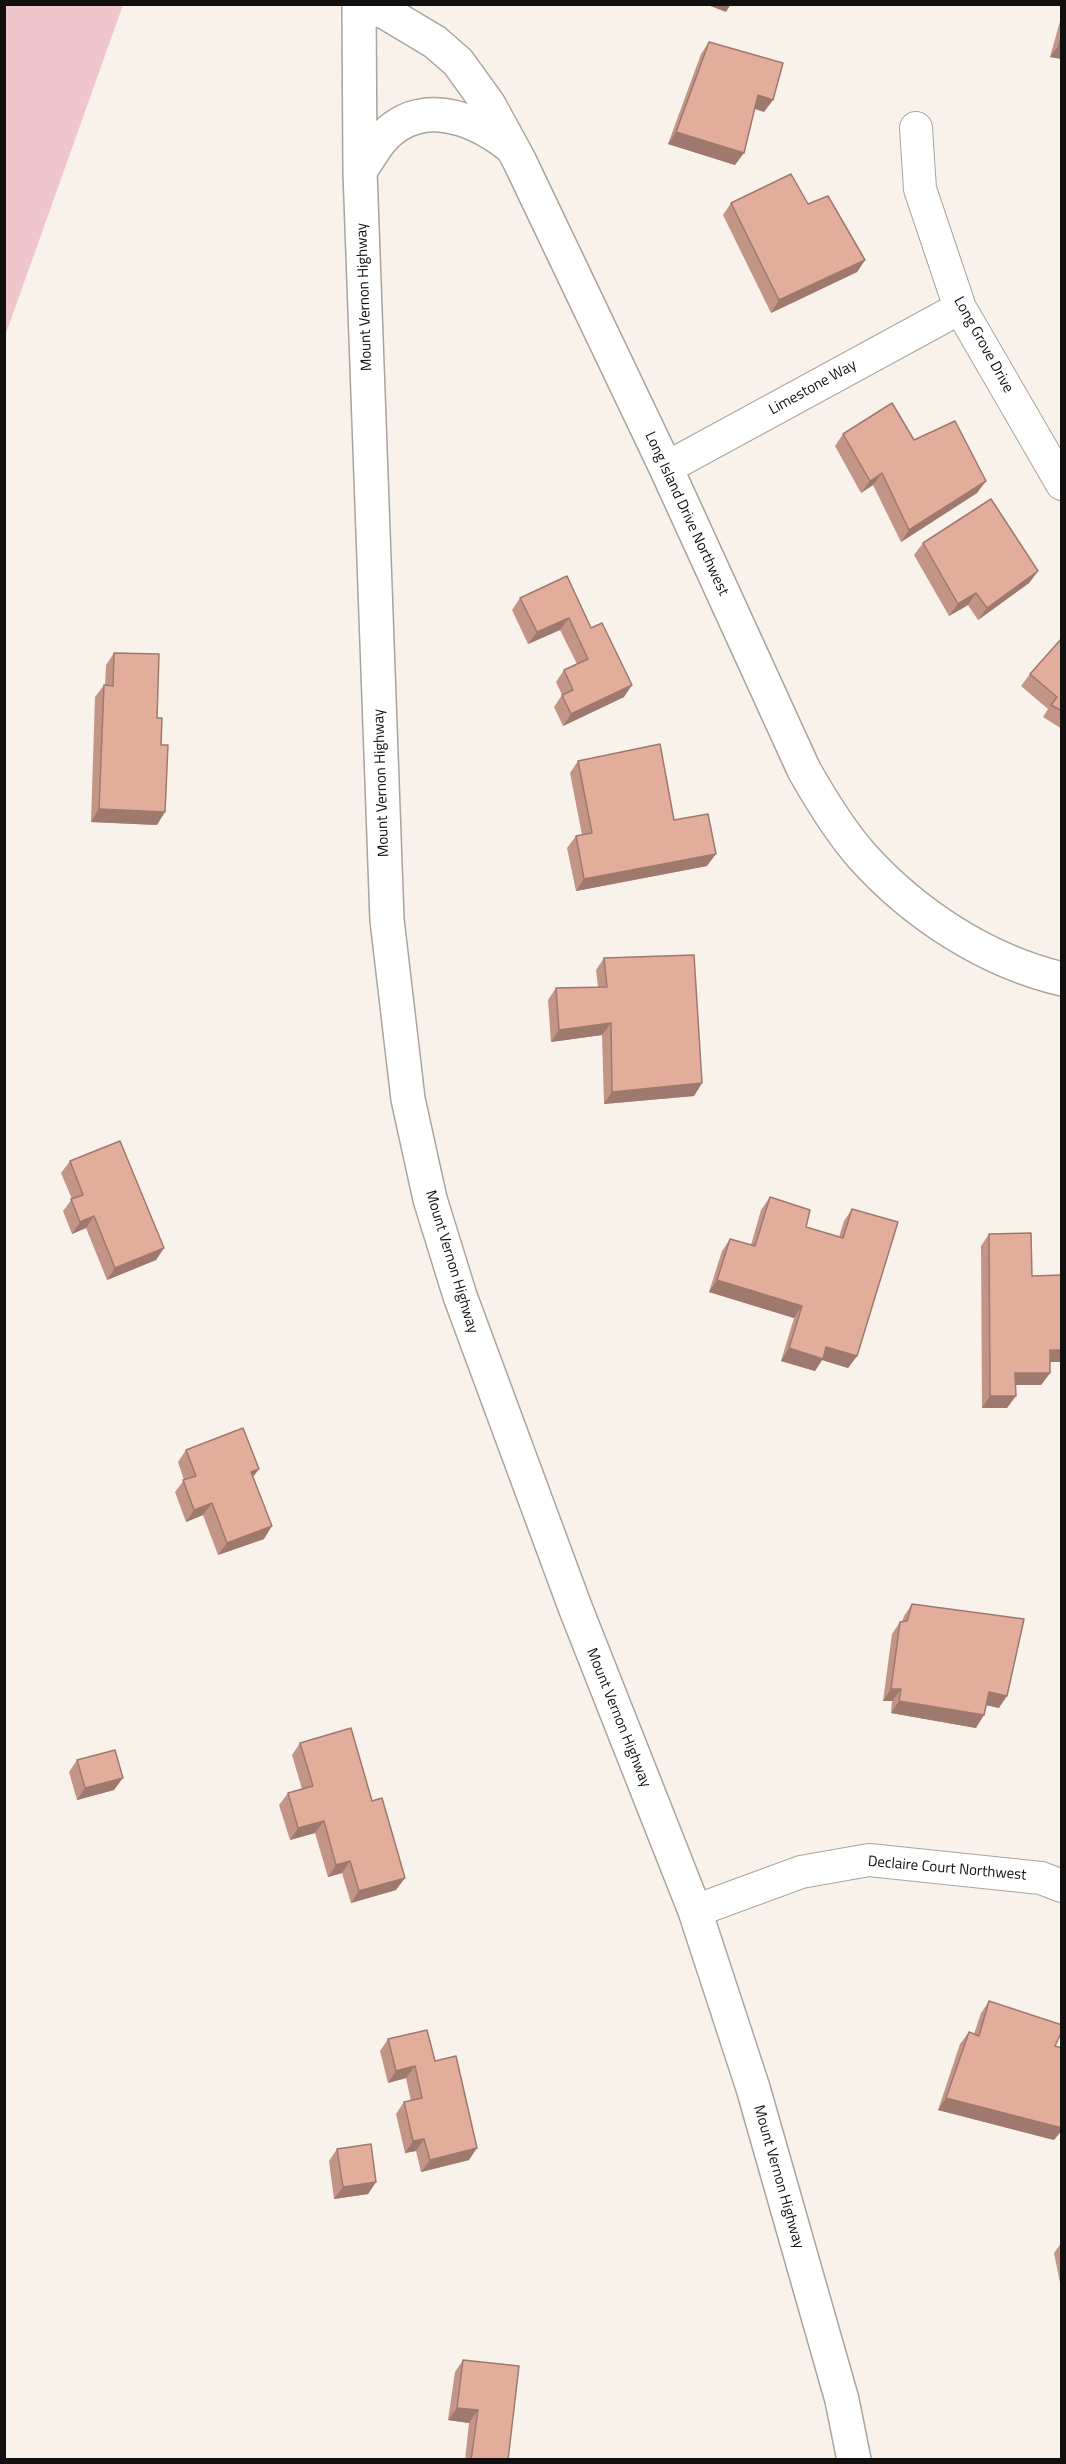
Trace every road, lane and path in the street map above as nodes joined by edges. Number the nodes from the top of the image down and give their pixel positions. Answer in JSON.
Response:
{"nodes":[{"id":1,"x":359,"y":5,"type":"edge"},
{"id":2,"x":916,"y":128,"type":"dead end"},
{"id":3,"x":513,"y":148,"type":"junction"},
{"id":4,"x":360,"y":171,"type":"junction"},
{"id":5,"x":960,"y":308,"type":"junction"},
{"id":6,"x":666,"y":468,"type":"junction"},
{"id":7,"x":1062,"y":484,"type":"edge"},
{"id":8,"x":1062,"y":979,"type":"edge"},
{"id":9,"x":1062,"y":1886,"type":"edge"},
{"id":10,"x":695,"y":1911,"type":"junction"},
{"id":11,"x":854,"y":2460,"type":"edge"}],
"edges":[{"from":1,"to":3,"type":"street","name":"Long Island Drive Northwest"},
{"from":1,"to":4,"type":"street","name":"Mount Vernon Highway"},
{"from":2,"to":5,"type":"street","name":"Long Grove Drive"},
{"from":3,"to":4,"type":"street"},
{"from":3,"to":6,"type":"street","name":"Long Island Drive Northwest"},
{"from":4,"to":10,"type":"street","name":"Mount Vernon Highway"},
{"from":5,"to":6,"type":"street","name":"Limestone Way"},
{"from":5,"to":7,"type":"street","name":"Long Grove Drive"},
{"from":6,"to":8,"type":"street","name":"Long Island Drive Northwest"},
{"from":9,"to":10,"type":"street","name":"Declaire Court Northwest"},
{"from":10,"to":11,"type":"street","name":"Mount Vernon Highway"}]}
